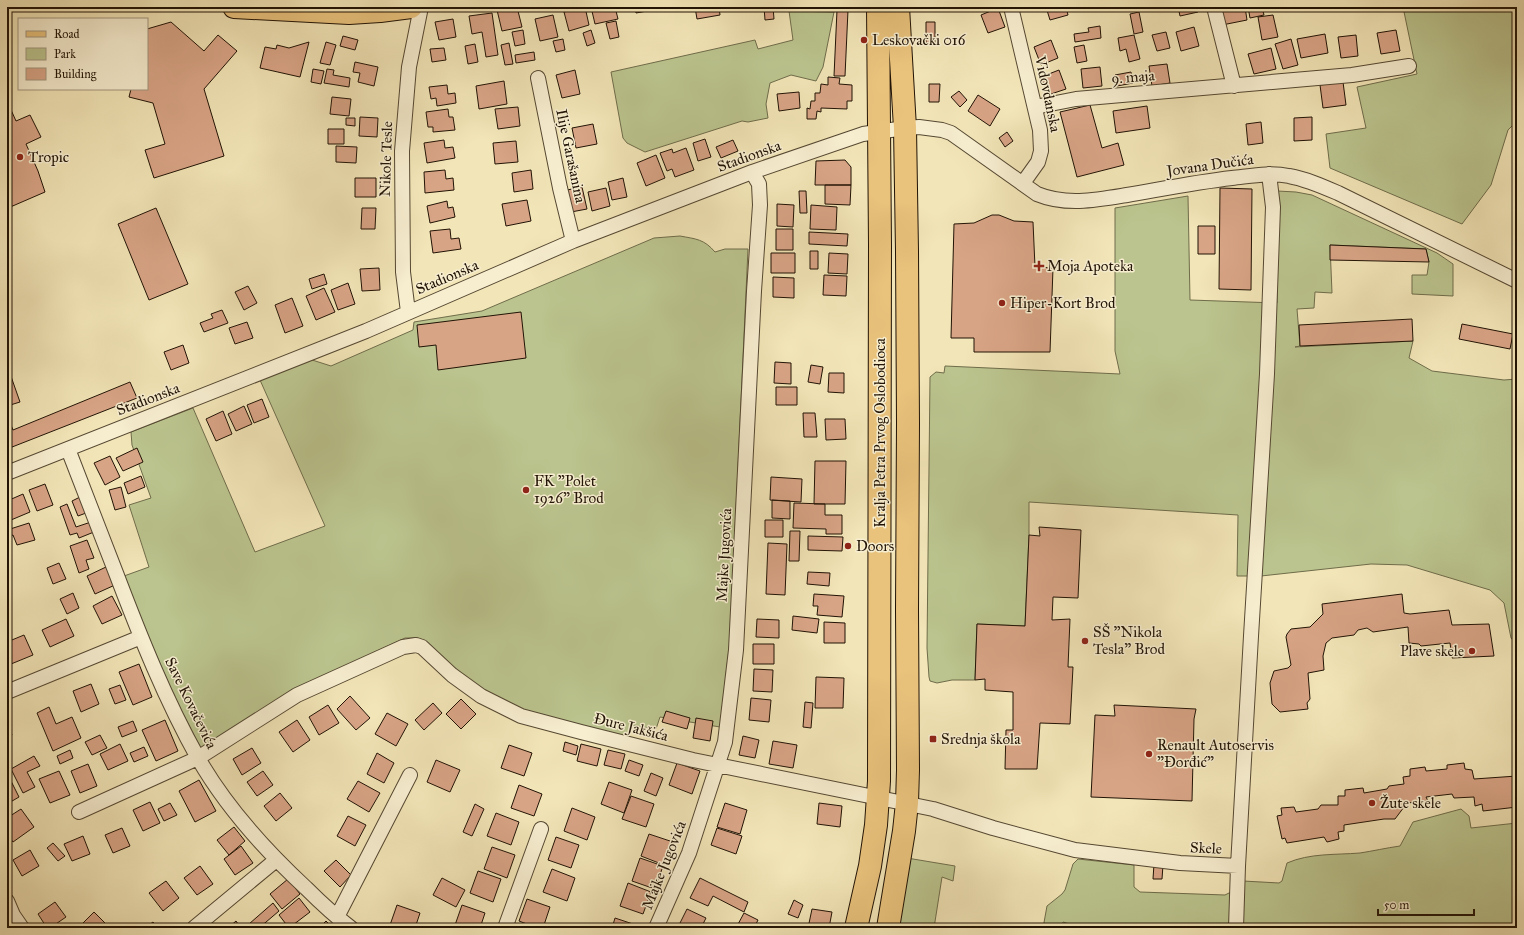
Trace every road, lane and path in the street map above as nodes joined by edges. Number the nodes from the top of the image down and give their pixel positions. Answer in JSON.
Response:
{"nodes":[{"id":1,"x":234,"y":7,"type":"edge"},
{"id":2,"x":410,"y":7,"type":"edge"},
{"id":3,"x":420,"y":7,"type":"edge"},
{"id":4,"x":878,"y":7,"type":"edge"},
{"id":5,"x":898,"y":7,"type":"edge"},
{"id":6,"x":1013,"y":7,"type":"edge"},
{"id":7,"x":1214,"y":7,"type":"edge"},
{"id":8,"x":1408,"y":66,"type":"dead end"},
{"id":9,"x":538,"y":78,"type":"dead end"},
{"id":10,"x":1234,"y":86,"type":"junction"},
{"id":11,"x":1035,"y":107,"type":"junction"},
{"id":12,"x":905,"y":128,"type":"junction"},
{"id":13,"x":878,"y":131,"type":"junction"},
{"id":14,"x":752,"y":172,"type":"junction"},
{"id":15,"x":1269,"y":174,"type":"junction"},
{"id":16,"x":1023,"y":183,"type":"junction"},
{"id":17,"x":573,"y":241,"type":"junction"},
{"id":18,"x":1517,"y":281,"type":"edge"},
{"id":19,"x":408,"y":312,"type":"junction"},
{"id":20,"x":68,"y":449,"type":"junction"},
{"id":21,"x":7,"y":473,"type":"edge"},
{"id":22,"x":141,"y":637,"type":"junction"},
{"id":23,"x":7,"y":692,"type":"edge"},
{"id":24,"x":198,"y":758,"type":"junction"},
{"id":25,"x":718,"y":765,"type":"junction"},
{"id":26,"x":410,"y":775,"type":"dead end"},
{"id":27,"x":877,"y":797,"type":"junction"},
{"id":28,"x":907,"y":803,"type":"junction"},
{"id":29,"x":79,"y":812,"type":"dead end"},
{"id":30,"x":542,"y":829,"type":"dead end"},
{"id":31,"x":276,"y":860,"type":"junction"},
{"id":32,"x":1238,"y":866,"type":"junction"},
{"id":33,"x":7,"y":901,"type":"edge"},
{"id":34,"x":337,"y":918,"type":"junction"},
{"id":35,"x":22,"y":928,"type":"edge"},
{"id":36,"x":194,"y":928,"type":"edge"},
{"id":37,"x":351,"y":928,"type":"edge"},
{"id":38,"x":505,"y":928,"type":"edge"},
{"id":39,"x":656,"y":928,"type":"edge"},
{"id":40,"x":856,"y":928,"type":"edge"},
{"id":41,"x":888,"y":928,"type":"edge"},
{"id":42,"x":1236,"y":928,"type":"edge"}],
"edges":[{"from":1,"to":2,"type":"main road"},
{"from":3,"to":19,"type":"street","name":"Nikole Tesle"},
{"from":4,"to":13,"type":"main road","name":"Kralja Petra Prvog Oslobodioca"},
{"from":5,"to":12,"type":"main road","name":"Kralja Petra Prvog Oslobodioca"},
{"from":6,"to":11,"type":"street","name":"Vidovdanska"},
{"from":7,"to":10,"type":"street"},
{"from":8,"to":10,"type":"street","name":"9. maja"},
{"from":9,"to":17,"type":"street","name":"Ilije Garašanina"},
{"from":10,"to":11,"type":"street","name":"9. maja"},
{"from":11,"to":16,"type":"street","name":"Vidovdanska"},
{"from":12,"to":13,"type":"street","name":"Stadionska"},
{"from":12,"to":16,"type":"street","name":"Jovana Dučića"},
{"from":12,"to":28,"type":"main road","name":"Kralja Petra Prvog Oslobodioca"},
{"from":13,"to":14,"type":"street","name":"Stadionska"},
{"from":13,"to":27,"type":"main road","name":"Kralja Petra Prvog Oslobodioca"},
{"from":14,"to":17,"type":"street","name":"Stadionska"},
{"from":14,"to":25,"type":"street","name":"Majke Jugovića"},
{"from":15,"to":16,"type":"street","name":"Jovana Dučića"},
{"from":15,"to":18,"type":"street","name":"Jovana Dučića"},
{"from":15,"to":32,"type":"street","name":"Skele"},
{"from":17,"to":19,"type":"street","name":"Stadionska"},
{"from":19,"to":20,"type":"street","name":"Stadionska"},
{"from":20,"to":21,"type":"street","name":"Stadionska"},
{"from":20,"to":22,"type":"street","name":"Save Kovačevića"},
{"from":22,"to":23,"type":"street"},
{"from":22,"to":24,"type":"street","name":"Save Kovačevića"},
{"from":24,"to":25,"type":"street","name":"Đure Jakšića"},
{"from":24,"to":29,"type":"street"},
{"from":24,"to":31,"type":"street","name":"Save Kovačevića"},
{"from":25,"to":27,"type":"street","name":"Đure Jakšića"},
{"from":25,"to":39,"type":"street","name":"Majke Jugovića"},
{"from":26,"to":34,"type":"street"},
{"from":27,"to":28,"type":"street","name":"Đure Jakšića"},
{"from":27,"to":40,"type":"main road","name":"Kralja Petra Prvog Oslobodioca"},
{"from":28,"to":32,"type":"street","name":"Skele"},
{"from":28,"to":41,"type":"main road","name":"Kralja Petra Prvog Oslobodioca"},
{"from":30,"to":38,"type":"street"},
{"from":31,"to":34,"type":"street","name":"Save Kovačevića"},
{"from":31,"to":36,"type":"street"},
{"from":32,"to":42,"type":"street"},
{"from":33,"to":35,"type":"street"},
{"from":34,"to":37,"type":"street","name":"Save Kovačevića"}]}
